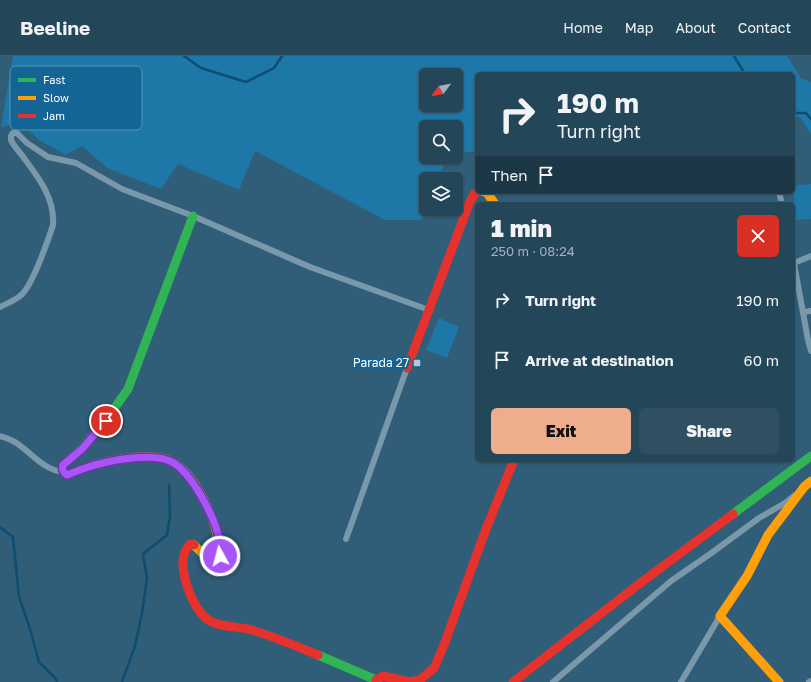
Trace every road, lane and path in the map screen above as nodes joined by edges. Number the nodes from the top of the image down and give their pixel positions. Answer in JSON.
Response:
{"nodes":[{"id":1,"x":475,"y":194,"type":"edge"},
{"id":2,"x":192,"y":216,"type":"junction"},
{"id":3,"x":811,"y":256,"type":"edge"},
{"id":4,"x":795,"y":261,"type":"edge"},
{"id":5,"x":795,"y":267,"type":"edge"},
{"id":6,"x":0,"y":306,"type":"edge"},
{"id":7,"x":429,"y":310,"type":"junction"},
{"id":8,"x":811,"y":311,"type":"edge"},
{"id":9,"x":803,"y":312,"type":"junction"},
{"id":10,"x":809,"y":340,"type":"edge"},
{"id":11,"x":811,"y":350,"type":"edge"},
{"id":12,"x":407,"y":368,"type":"joint"},
{"id":13,"x":0,"y":436,"type":"edge"},
{"id":14,"x":811,"y":456,"type":"edge"},
{"id":15,"x":513,"y":462,"type":"edge"},
{"id":16,"x":63,"y":472,"type":"junction"},
{"id":17,"x":808,"y":484,"type":"edge"},
{"id":18,"x":346,"y":539,"type":"dead end"},
{"id":19,"x":720,"y":616,"type":"junction"},
{"id":20,"x":376,"y":681,"type":"edge"},
{"id":21,"x":513,"y":682,"type":"edge"},
{"id":22,"x":553,"y":682,"type":"edge"},
{"id":23,"x":681,"y":682,"type":"edge"},
{"id":24,"x":779,"y":682,"type":"edge"}],
"edges":[{"from":1,"to":7,"type":"street"},
{"from":2,"to":6,"type":"street"},
{"from":2,"to":7,"type":"street"},
{"from":2,"to":16,"type":"street"},
{"from":3,"to":4,"type":"street"},
{"from":5,"to":9,"type":"street"},
{"from":7,"to":12,"type":"street"},
{"from":8,"to":9,"type":"street"},
{"from":9,"to":10,"type":"street"},
{"from":10,"to":11,"type":"street"},
{"from":12,"to":18,"type":"street"},
{"from":13,"to":16,"type":"street"},
{"from":14,"to":21,"type":"street"},
{"from":15,"to":20,"type":"street"},
{"from":16,"to":20,"type":"street"},
{"from":17,"to":19,"type":"street"},
{"from":17,"to":22,"type":"street"},
{"from":19,"to":23,"type":"street"},
{"from":19,"to":24,"type":"street"}]}
